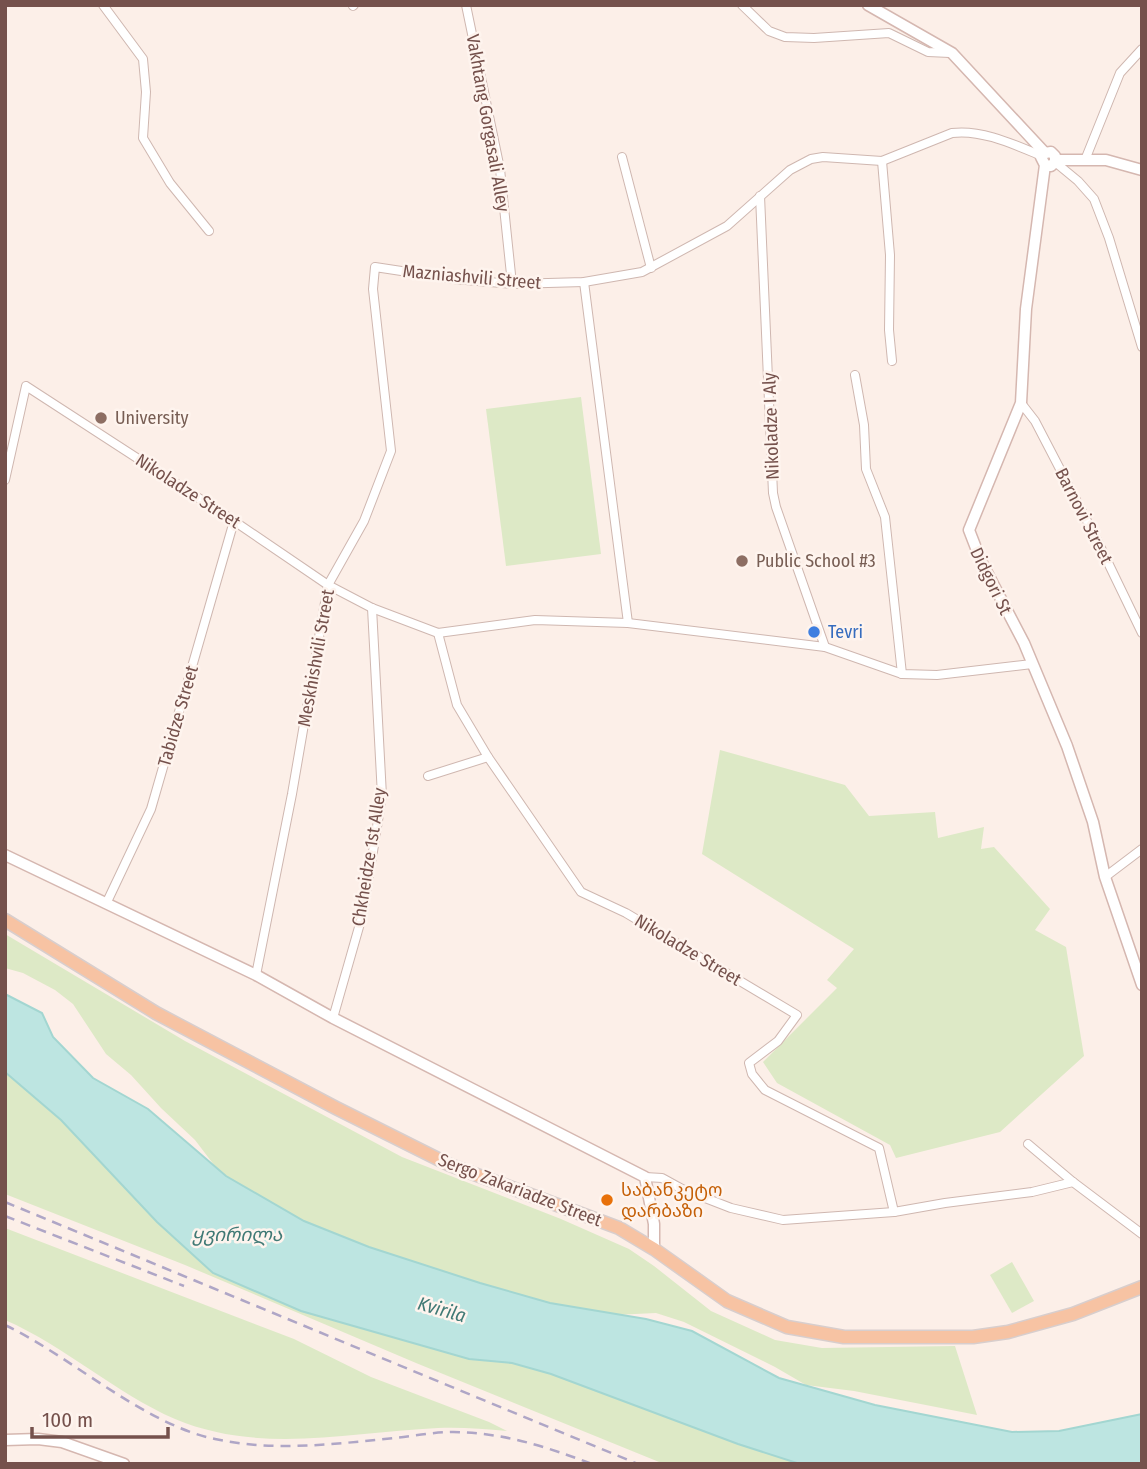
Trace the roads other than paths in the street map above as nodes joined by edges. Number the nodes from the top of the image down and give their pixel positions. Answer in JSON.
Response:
{"nodes":[{"id":1,"x":103,"y":5,"type":"edge"},
{"id":2,"x":466,"y":5,"type":"edge"},
{"id":3,"x":742,"y":5,"type":"edge"},
{"id":4,"x":868,"y":5,"type":"edge"},
{"id":5,"x":1142,"y":49,"type":"edge"},
{"id":6,"x":952,"y":53,"type":"junction"},
{"id":7,"x":622,"y":157,"type":"dead end"},
{"id":8,"x":1049,"y":159,"type":"junction"},
{"id":9,"x":1084,"y":160,"type":"junction"},
{"id":10,"x":882,"y":161,"type":"junction"},
{"id":11,"x":1142,"y":170,"type":"edge"},
{"id":12,"x":760,"y":196,"type":"junction"},
{"id":13,"x":209,"y":231,"type":"dead end"},
{"id":14,"x":375,"y":267,"type":"joint"},
{"id":15,"x":651,"y":268,"type":"junction"},
{"id":16,"x":584,"y":282,"type":"junction"},
{"id":17,"x":512,"y":284,"type":"junction"},
{"id":18,"x":1142,"y":346,"type":"edge"},
{"id":19,"x":891,"y":362,"type":"dead end"},
{"id":20,"x":855,"y":374,"type":"dead end"},
{"id":21,"x":1021,"y":403,"type":"junction"},
{"id":22,"x":5,"y":480,"type":"edge"},
{"id":23,"x":234,"y":521,"type":"junction"},
{"id":24,"x":328,"y":585,"type":"junction"},
{"id":25,"x":372,"y":608,"type":"junction"},
{"id":26,"x":628,"y":623,"type":"junction"},
{"id":27,"x":1142,"y":633,"type":"edge"},
{"id":28,"x":438,"y":634,"type":"junction"},
{"id":29,"x":825,"y":647,"type":"junction"},
{"id":30,"x":1032,"y":664,"type":"junction"},
{"id":31,"x":902,"y":674,"type":"junction"},
{"id":32,"x":488,"y":757,"type":"junction"},
{"id":33,"x":428,"y":776,"type":"dead end"},
{"id":34,"x":1142,"y":849,"type":"edge"},
{"id":35,"x":5,"y":855,"type":"edge"},
{"id":36,"x":1105,"y":877,"type":"junction"},
{"id":37,"x":106,"y":904,"type":"junction"},
{"id":38,"x":5,"y":920,"type":"edge"},
{"id":39,"x":256,"y":975,"type":"junction"},
{"id":40,"x":1142,"y":985,"type":"edge"},
{"id":41,"x":333,"y":1018,"type":"junction"},
{"id":42,"x":1028,"y":1144,"type":"dead end"},
{"id":43,"x":645,"y":1177,"type":"junction"},
{"id":44,"x":1073,"y":1182,"type":"junction"},
{"id":45,"x":894,"y":1212,"type":"junction"},
{"id":46,"x":1142,"y":1234,"type":"edge"},
{"id":47,"x":654,"y":1249,"type":"junction"},
{"id":48,"x":1142,"y":1287,"type":"edge"},
{"id":49,"x":5,"y":1440,"type":"edge"},
{"id":50,"x":124,"y":1464,"type":"edge"}],
"edges":[{"from":1,"to":13,"type":"street"},
{"from":2,"to":17,"type":"street","name":"Vakhtang Gorgasali Alley"},
{"from":3,"to":6,"type":"street"},
{"from":4,"to":6,"type":"street"},
{"from":5,"to":9,"type":"street"},
{"from":6,"to":8,"type":"street"},
{"from":7,"to":15,"type":"street"},
{"from":8,"to":9,"type":"street"},
{"from":8,"to":10,"type":"street","name":"Mazniashvili Street"},
{"from":8,"to":18,"type":"street","name":"Mazniashvili Street"},
{"from":8,"to":21,"type":"street","name":"Didgori St"},
{"from":9,"to":11,"type":"street"},
{"from":10,"to":12,"type":"street","name":"Mazniashvili Street"},
{"from":10,"to":19,"type":"street"},
{"from":12,"to":15,"type":"street","name":"Mazniashvili Street"},
{"from":12,"to":29,"type":"street","name":"Nikoladze I Aly"},
{"from":14,"to":17,"type":"street","name":"Mazniashvili Street"},
{"from":14,"to":24,"type":"street","name":"Meskhishvili Street"},
{"from":15,"to":16,"type":"street","name":"Mazniashvili Street"},
{"from":16,"to":17,"type":"street","name":"Mazniashvili Street"},
{"from":16,"to":26,"type":"street"},
{"from":20,"to":31,"type":"street"},
{"from":21,"to":27,"type":"street","name":"Barnovi Street"},
{"from":21,"to":30,"type":"street","name":"Didgori St"},
{"from":22,"to":23,"type":"street","name":"Nikoladze Street"},
{"from":23,"to":24,"type":"street","name":"Nikoladze Street"},
{"from":23,"to":37,"type":"street","name":"Tabidze Street"},
{"from":24,"to":25,"type":"street","name":"Nikoladze Street"},
{"from":24,"to":39,"type":"street","name":"Meskhishvili Street"},
{"from":25,"to":28,"type":"street","name":"Nikoladze Street"},
{"from":25,"to":41,"type":"street","name":"Chkheidze 1st Alley"},
{"from":26,"to":28,"type":"street","name":"Nikoladze Street"},
{"from":26,"to":29,"type":"street","name":"Nikoladze Street"},
{"from":28,"to":32,"type":"street","name":"Nikoladze Street"},
{"from":29,"to":31,"type":"street","name":"Nikoladze Street"},
{"from":30,"to":31,"type":"street","name":"Nikoladze Street"},
{"from":30,"to":36,"type":"street","name":"Didgori St"},
{"from":32,"to":33,"type":"street"},
{"from":32,"to":45,"type":"street","name":"Nikoladze Street"},
{"from":34,"to":36,"type":"street"},
{"from":35,"to":37,"type":"street"},
{"from":36,"to":40,"type":"street","name":"Didgori St"},
{"from":37,"to":39,"type":"street"},
{"from":38,"to":47,"type":"main road","name":"Sergo Zakariadze Street"},
{"from":39,"to":41,"type":"street"},
{"from":41,"to":43,"type":"street"},
{"from":42,"to":44,"type":"street"},
{"from":43,"to":45,"type":"street"},
{"from":43,"to":47,"type":"street"},
{"from":44,"to":45,"type":"street"},
{"from":44,"to":46,"type":"street"},
{"from":47,"to":48,"type":"main road","name":"Sergo Zakariadze Street"},
{"from":49,"to":50,"type":"street"}]}
